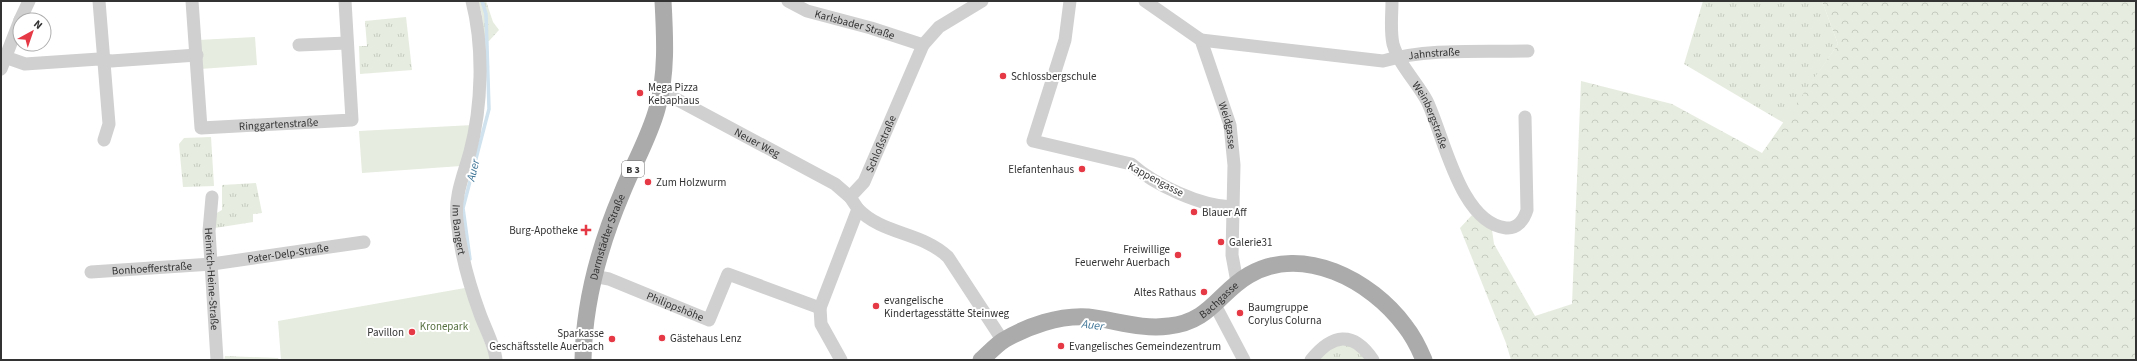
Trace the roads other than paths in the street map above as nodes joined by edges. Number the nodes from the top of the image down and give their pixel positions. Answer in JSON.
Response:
{"nodes":[{"id":1,"x":29,"y":1,"type":"edge"},
{"id":2,"x":99,"y":1,"type":"edge"},
{"id":3,"x":192,"y":1,"type":"edge"},
{"id":4,"x":344,"y":1,"type":"edge"},
{"id":5,"x":472,"y":1,"type":"edge"},
{"id":6,"x":663,"y":1,"type":"edge"},
{"id":7,"x":788,"y":1,"type":"edge"},
{"id":8,"x":982,"y":1,"type":"edge"},
{"id":9,"x":1070,"y":1,"type":"edge"},
{"id":10,"x":1145,"y":1,"type":"edge"},
{"id":11,"x":1392,"y":1,"type":"edge"},
{"id":12,"x":24,"y":12,"type":"edge"},
{"id":13,"x":12,"y":40,"type":"edge"},
{"id":14,"x":1201,"y":40,"type":"junction"},
{"id":15,"x":347,"y":43,"type":"junction"},
{"id":16,"x":299,"y":45,"type":"dead end"},
{"id":17,"x":923,"y":45,"type":"junction"},
{"id":18,"x":1528,"y":51,"type":"dead end"},
{"id":19,"x":197,"y":55,"type":"junction"},
{"id":20,"x":1398,"y":57,"type":"junction"},
{"id":21,"x":105,"y":60,"type":"junction"},
{"id":22,"x":3,"y":63,"type":"edge"},
{"id":23,"x":660,"y":94,"type":"junction"},
{"id":24,"x":1525,"y":117,"type":"dead end"},
{"id":25,"x":104,"y":140,"type":"dead end"},
{"id":26,"x":212,"y":197,"type":"dead end"},
{"id":27,"x":850,"y":197,"type":"junction"},
{"id":28,"x":1232,"y":207,"type":"junction"},
{"id":29,"x":858,"y":208,"type":"junction"},
{"id":30,"x":364,"y":242,"type":"dead end"},
{"id":31,"x":212,"y":264,"type":"junction"},
{"id":32,"x":91,"y":272,"type":"dead end"},
{"id":33,"x":593,"y":276,"type":"junction"},
{"id":34,"x":1237,"y":282,"type":"junction"},
{"id":35,"x":1215,"y":305,"type":"junction"},
{"id":36,"x":820,"y":308,"type":"junction"},
{"id":37,"x":1003,"y":341,"type":"junction"},
{"id":38,"x":217,"y":360,"type":"edge"},
{"id":39,"x":496,"y":360,"type":"edge"},
{"id":40,"x":583,"y":360,"type":"edge"},
{"id":41,"x":841,"y":360,"type":"edge"},
{"id":42,"x":981,"y":360,"type":"edge"},
{"id":43,"x":1244,"y":360,"type":"edge"},
{"id":44,"x":1311,"y":360,"type":"edge"},
{"id":45,"x":1373,"y":360,"type":"edge"},
{"id":46,"x":1424,"y":360,"type":"edge"}],
"edges":[{"from":1,"to":12,"type":"street"},
{"from":2,"to":21,"type":"street"},
{"from":3,"to":19,"type":"street","name":"Ringgartenstraße"},
{"from":4,"to":15,"type":"street","name":"Ringgartenstraße"},
{"from":5,"to":39,"type":"street","name":"Im Bangert"},
{"from":6,"to":23,"type":"main road","name":"Darmstädter Straße","number":"B 3"},
{"from":7,"to":17,"type":"street","name":"Karlsbader Straße"},
{"from":8,"to":17,"type":"street","name":"Schloßstraße"},
{"from":9,"to":28,"type":"street","name":"Kappengasse"},
{"from":10,"to":14,"type":"street"},
{"from":11,"to":20,"type":"street","name":"Jahnstraße"},
{"from":13,"to":22,"type":"street"},
{"from":14,"to":20,"type":"street"},
{"from":14,"to":28,"type":"street","name":"Weidgasse"},
{"from":15,"to":16,"type":"street"},
{"from":15,"to":19,"type":"street","name":"Ringgartenstraße"},
{"from":17,"to":27,"type":"street","name":"Schloßstraße"},
{"from":18,"to":20,"type":"street","name":"Jahnstraße"},
{"from":19,"to":21,"type":"street"},
{"from":20,"to":24,"type":"street","name":"Weinbergstraße"},
{"from":21,"to":22,"type":"street"},
{"from":21,"to":25,"type":"street"},
{"from":23,"to":27,"type":"street","name":"Neuer Weg"},
{"from":23,"to":33,"type":"main road","name":"Darmstädter Straße","number":"B 3"},
{"from":26,"to":31,"type":"street","name":"Heinrich-Heine-Straße"},
{"from":27,"to":29,"type":"street"},
{"from":28,"to":34,"type":"street","name":"Weidgasse"},
{"from":29,"to":36,"type":"street"},
{"from":29,"to":37,"type":"street"},
{"from":30,"to":31,"type":"street","name":"Pater-Delp-Straße"},
{"from":31,"to":32,"type":"street","name":"Bonhoefferstraße"},
{"from":31,"to":38,"type":"street","name":"Heinrich-Heine-Straße"},
{"from":33,"to":36,"type":"street","name":"Philippshöhe"},
{"from":33,"to":40,"type":"main road","name":"Darmstädter Straße","number":"B 3"},
{"from":34,"to":35,"type":"main road","name":"Bachgasse"},
{"from":34,"to":46,"type":"main road","name":"Bachgasse"},
{"from":35,"to":37,"type":"main road","name":"Bachgasse"},
{"from":35,"to":43,"type":"street"},
{"from":36,"to":41,"type":"street"},
{"from":37,"to":42,"type":"main road","name":"Bachgasse"},
{"from":44,"to":45,"type":"street"}]}
